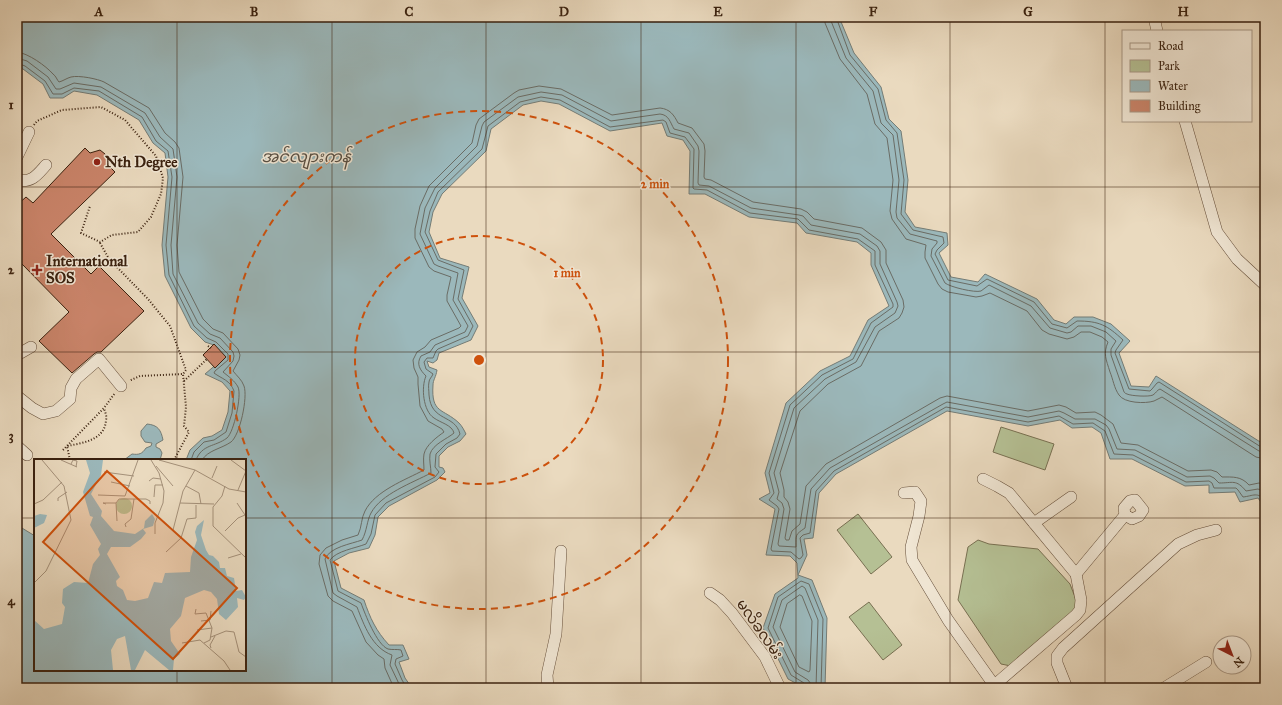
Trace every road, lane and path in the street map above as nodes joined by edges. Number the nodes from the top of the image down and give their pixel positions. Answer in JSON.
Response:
{"nodes":[{"id":1,"x":1154,"y":17,"type":"edge"},
{"id":2,"x":1157,"y":30,"type":"edge"},
{"id":3,"x":1185,"y":122,"type":"edge"},
{"id":4,"x":28,"y":132,"type":"joint"},
{"id":5,"x":17,"y":157,"type":"edge"},
{"id":6,"x":46,"y":165,"type":"dead end"},
{"id":7,"x":17,"y":180,"type":"edge"},
{"id":8,"x":90,"y":206,"type":"dead end"},
{"id":9,"x":100,"y":242,"type":"junction"},
{"id":10,"x":1265,"y":285,"type":"edge"},
{"id":11,"x":208,"y":346,"type":"dead end"},
{"id":12,"x":31,"y":347,"type":"dead end"},
{"id":13,"x":211,"y":348,"type":"dead end"},
{"id":14,"x":17,"y":355,"type":"edge"},
{"id":15,"x":207,"y":359,"type":"dead end"},
{"id":16,"x":183,"y":374,"type":"junction"},
{"id":17,"x":184,"y":381,"type":"junction"},
{"id":18,"x":121,"y":386,"type":"junction"},
{"id":19,"x":17,"y":396,"type":"edge"},
{"id":20,"x":104,"y":408,"type":"junction"},
{"id":21,"x":17,"y":446,"type":"edge"},
{"id":22,"x":67,"y":446,"type":"junction"},
{"id":23,"x":64,"y":450,"type":"dead end"},
{"id":24,"x":27,"y":455,"type":"dead end"},
{"id":25,"x":70,"y":459,"type":"edge"},
{"id":26,"x":175,"y":459,"type":"edge"},
{"id":27,"x":983,"y":479,"type":"dead end"},
{"id":28,"x":904,"y":493,"type":"dead end"},
{"id":29,"x":1072,"y":497,"type":"dead end"},
{"id":30,"x":1125,"y":515,"type":"dead end"},
{"id":31,"x":1034,"y":523,"type":"junction"},
{"id":32,"x":1216,"y":530,"type":"dead end"},
{"id":33,"x":561,"y":551,"type":"dead end"},
{"id":34,"x":1076,"y":574,"type":"junction"},
{"id":35,"x":710,"y":593,"type":"dead end"},
{"id":36,"x":1206,"y":662,"type":"dead end"},
{"id":37,"x":992,"y":687,"type":"edge"},
{"id":38,"x":548,"y":688,"type":"edge"},
{"id":39,"x":780,"y":688,"type":"edge"},
{"id":40,"x":1067,"y":688,"type":"edge"},
{"id":41,"x":1164,"y":688,"type":"edge"}],
"edges":[{"from":1,"to":2,"type":"street"},
{"from":3,"to":10,"type":"street"},
{"from":4,"to":5,"type":"street"},
{"from":4,"to":9,"type":"path"},
{"from":6,"to":7,"type":"street"},
{"from":8,"to":9,"type":"path"},
{"from":9,"to":16,"type":"path"},
{"from":11,"to":13,"type":"path"},
{"from":12,"to":14,"type":"street"},
{"from":15,"to":17,"type":"path"},
{"from":16,"to":17,"type":"path"},
{"from":16,"to":18,"type":"path"},
{"from":17,"to":26,"type":"path"},
{"from":18,"to":19,"type":"street"},
{"from":18,"to":20,"type":"path"},
{"from":20,"to":22,"type":"path"},
{"from":20,"to":22,"type":"path"},
{"from":21,"to":24,"type":"street"},
{"from":22,"to":23,"type":"path"},
{"from":22,"to":25,"type":"path"},
{"from":27,"to":31,"type":"street"},
{"from":28,"to":37,"type":"street"},
{"from":29,"to":31,"type":"street"},
{"from":30,"to":34,"type":"street"},
{"from":31,"to":34,"type":"street"},
{"from":32,"to":40,"type":"street"},
{"from":33,"to":38,"type":"street"},
{"from":34,"to":37,"type":"street"},
{"from":35,"to":39,"type":"street","name":"မလိခလမ်း"},
{"from":36,"to":41,"type":"street"}]}
